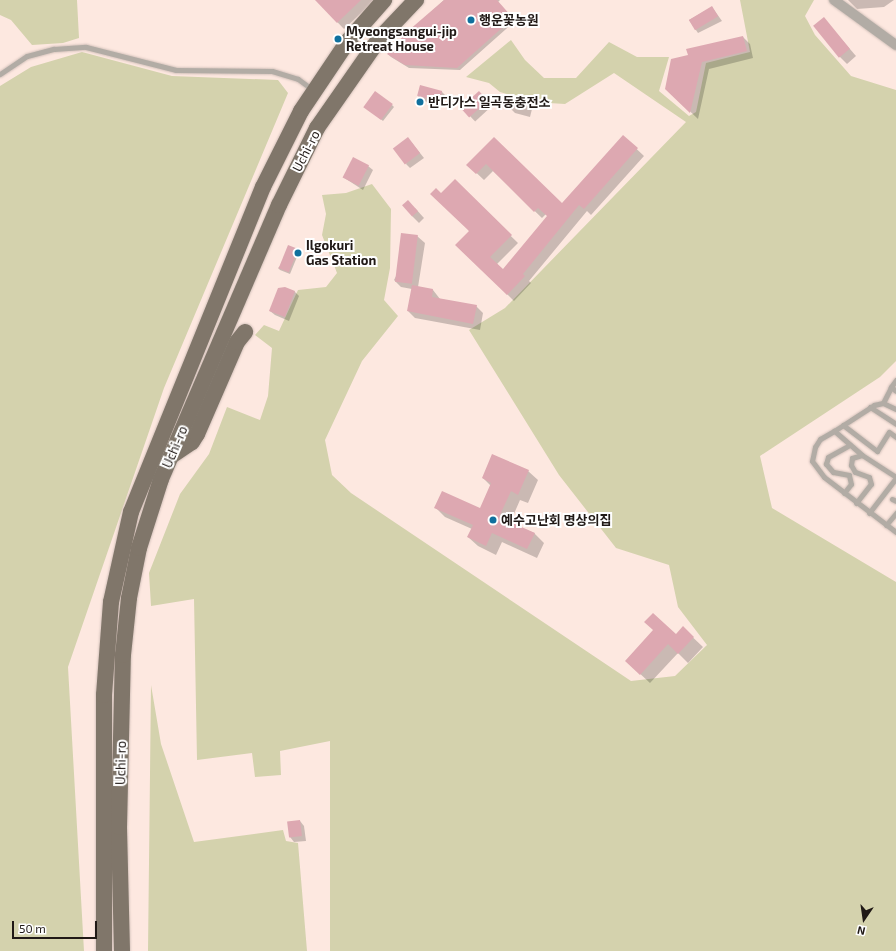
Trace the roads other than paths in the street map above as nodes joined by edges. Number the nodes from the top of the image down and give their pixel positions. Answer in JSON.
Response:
{"nodes":[{"id":1,"x":384,"y":0,"type":"edge"},
{"id":2,"x":416,"y":0,"type":"edge"},
{"id":3,"x":834,"y":0,"type":"edge"},
{"id":4,"x":896,"y":45,"type":"edge"},
{"id":5,"x":0,"y":74,"type":"edge"},
{"id":6,"x":314,"y":91,"type":"junction"},
{"id":7,"x":245,"y":332,"type":"dead end"},
{"id":8,"x":896,"y":380,"type":"edge"},
{"id":9,"x":891,"y":387,"type":"junction"},
{"id":10,"x":896,"y":391,"type":"edge"},
{"id":11,"x":882,"y":402,"type":"junction"},
{"id":12,"x":870,"y":407,"type":"junction"},
{"id":13,"x":896,"y":408,"type":"edge"},
{"id":14,"x":896,"y":424,"type":"edge"},
{"id":15,"x":843,"y":425,"type":"junction"},
{"id":16,"x":834,"y":431,"type":"junction"},
{"id":17,"x":896,"y":437,"type":"edge"},
{"id":18,"x":850,"y":445,"type":"junction"},
{"id":19,"x":862,"y":455,"type":"junction"},
{"id":20,"x":171,"y":456,"type":"junction"},
{"id":21,"x":896,"y":478,"type":"edge"},
{"id":22,"x":844,"y":493,"type":"junction"},
{"id":23,"x":856,"y":503,"type":"junction"},
{"id":24,"x":869,"y":513,"type":"junction"},
{"id":25,"x":896,"y":513,"type":"edge"},
{"id":26,"x":886,"y":525,"type":"junction"},
{"id":27,"x":896,"y":532,"type":"edge"},
{"id":28,"x":104,"y":951,"type":"edge"},
{"id":29,"x":122,"y":951,"type":"edge"}],
"edges":[{"from":1,"to":6,"type":"main road","name":"Uchi-ro"},
{"from":2,"to":20,"type":"main road","name":"Uchi-ro"},
{"from":3,"to":4,"type":"street"},
{"from":5,"to":6,"type":"lane"},
{"from":6,"to":28,"type":"main road","name":"Uchi-ro"},
{"from":7,"to":20,"type":"main road"},
{"from":8,"to":9,"type":"lane"},
{"from":9,"to":10,"type":"lane"},
{"from":9,"to":11,"type":"lane"},
{"from":11,"to":12,"type":"lane"},
{"from":11,"to":13,"type":"lane"},
{"from":12,"to":14,"type":"lane"},
{"from":12,"to":15,"type":"lane"},
{"from":15,"to":16,"type":"lane"},
{"from":15,"to":17,"type":"lane"},
{"from":16,"to":18,"type":"lane"},
{"from":16,"to":22,"type":"lane"},
{"from":18,"to":19,"type":"lane"},
{"from":18,"to":22,"type":"lane"},
{"from":19,"to":21,"type":"lane"},
{"from":19,"to":23,"type":"lane"},
{"from":20,"to":29,"type":"main road","name":"Uchi-ro"},
{"from":21,"to":24,"type":"lane"},
{"from":22,"to":23,"type":"lane"},
{"from":23,"to":24,"type":"lane"},
{"from":24,"to":26,"type":"lane"},
{"from":25,"to":26,"type":"lane"},
{"from":26,"to":27,"type":"lane"}]}
